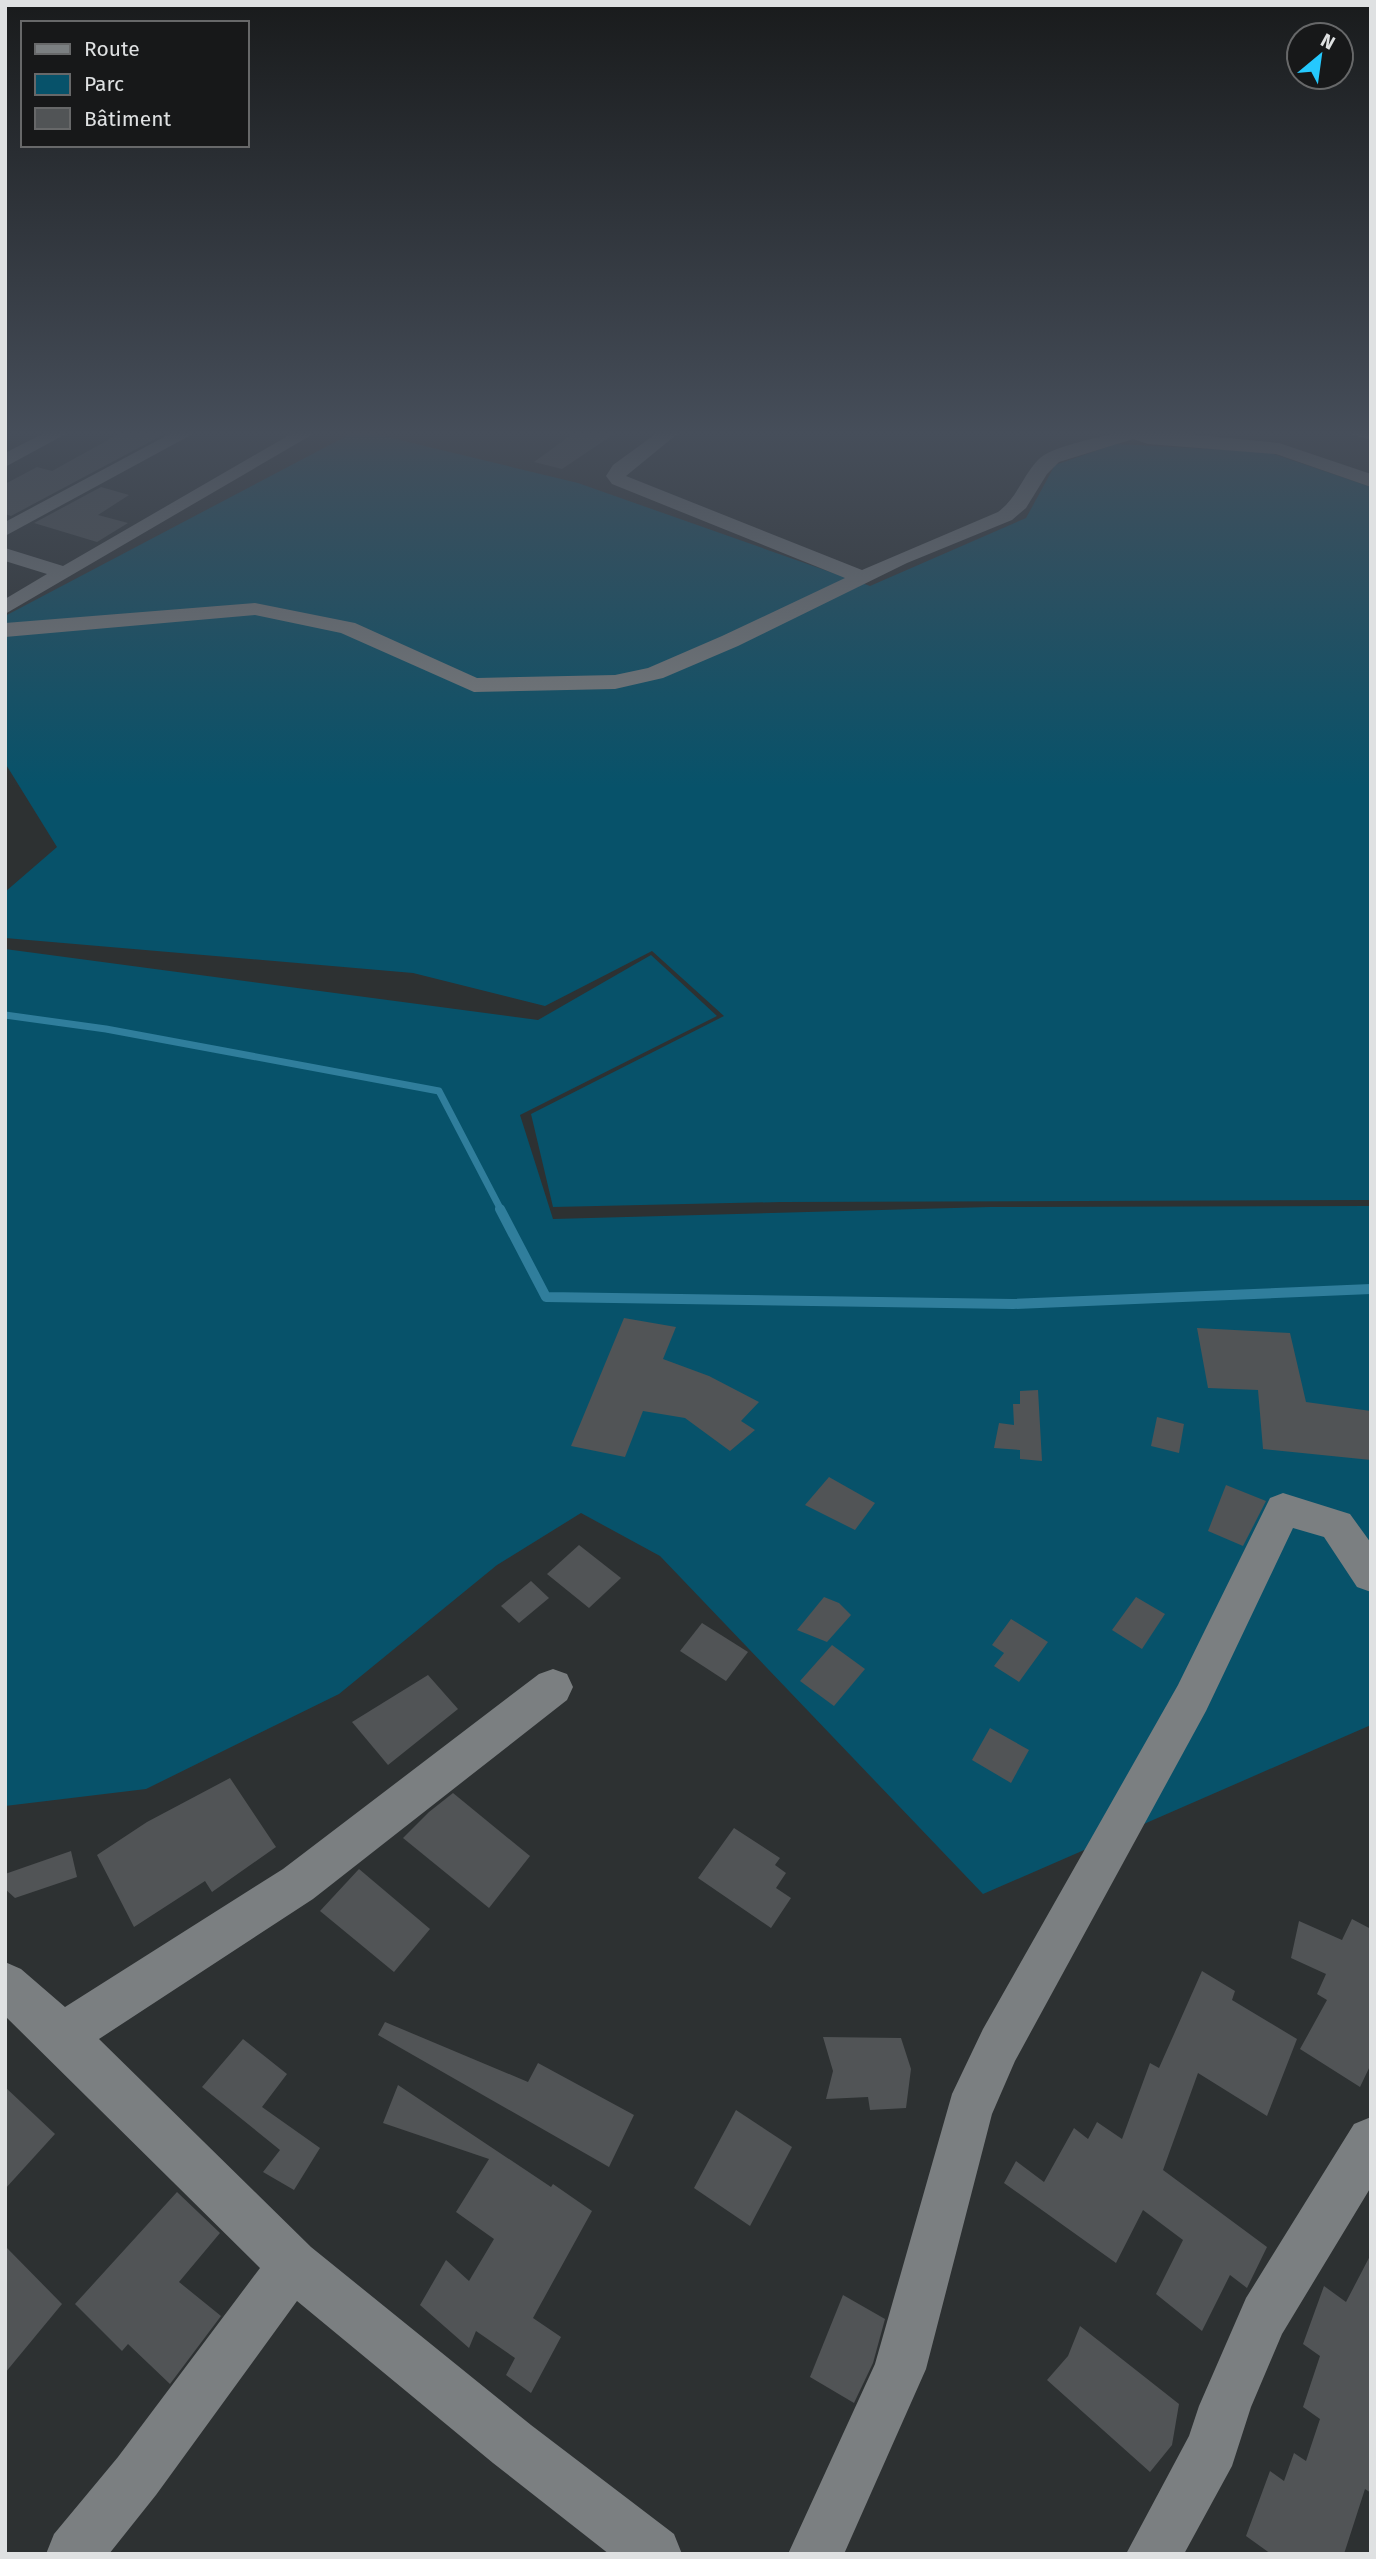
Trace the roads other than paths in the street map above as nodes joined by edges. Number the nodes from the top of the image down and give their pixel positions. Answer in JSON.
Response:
{"nodes":[{"id":1,"x":104,"y":549,"type":"edge"},
{"id":2,"x":789,"y":549,"type":"edge"},
{"id":3,"x":926,"y":549,"type":"edge"},
{"id":4,"x":5,"y":554,"type":"edge"},
{"id":5,"x":64,"y":573,"type":"junction"},
{"id":6,"x":862,"y":577,"type":"junction"},
{"id":7,"x":5,"y":608,"type":"edge"},
{"id":8,"x":5,"y":630,"type":"edge"},
{"id":9,"x":1371,"y":1575,"type":"edge"},
{"id":10,"x":553,"y":1687,"type":"dead end"},
{"id":11,"x":5,"y":1985,"type":"edge"},
{"id":12,"x":62,"y":2036,"type":"junction"},
{"id":13,"x":1371,"y":2141,"type":"edge"},
{"id":14,"x":293,"y":2264,"type":"junction"},
{"id":15,"x":74,"y":2554,"type":"edge"},
{"id":16,"x":654,"y":2554,"type":"edge"},
{"id":17,"x":816,"y":2554,"type":"edge"},
{"id":18,"x":1154,"y":2554,"type":"edge"}],
"edges":[{"from":1,"to":5,"type":"street"},
{"from":2,"to":6,"type":"street"},
{"from":3,"to":6,"type":"street"},
{"from":4,"to":5,"type":"street"},
{"from":5,"to":7,"type":"street"},
{"from":6,"to":8,"type":"street"},
{"from":9,"to":17,"type":"street"},
{"from":10,"to":12,"type":"street"},
{"from":11,"to":12,"type":"street"},
{"from":12,"to":14,"type":"street"},
{"from":13,"to":18,"type":"street"},
{"from":14,"to":15,"type":"street"},
{"from":14,"to":16,"type":"street"}]}
